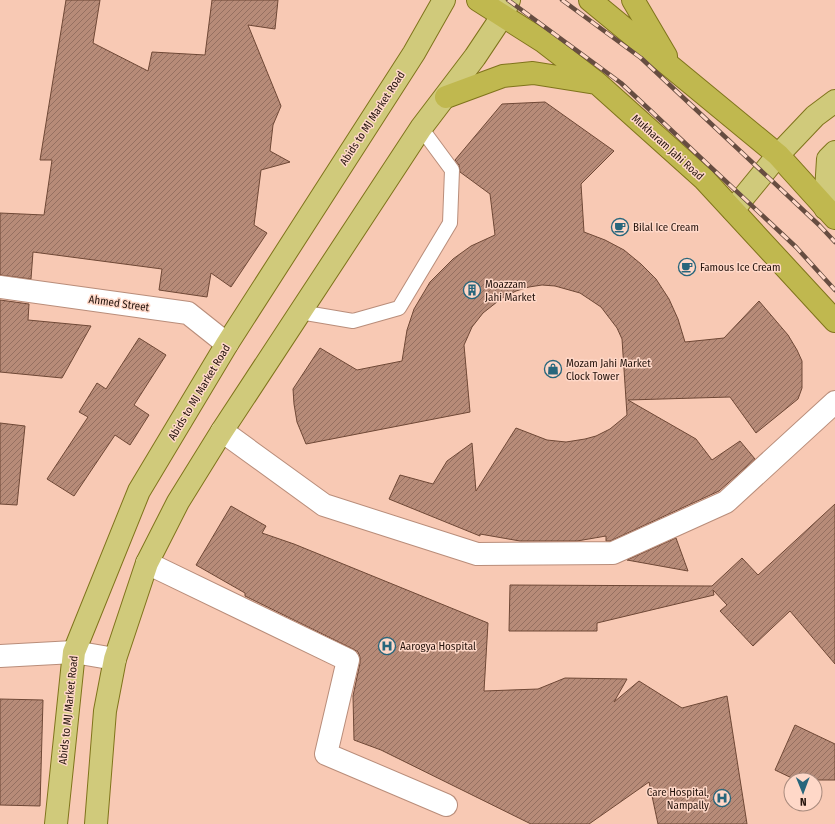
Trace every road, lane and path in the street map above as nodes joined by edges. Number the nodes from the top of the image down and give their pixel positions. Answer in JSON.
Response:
{"nodes":[{"id":1,"x":444,"y":0,"type":"edge"},
{"id":2,"x":478,"y":0,"type":"edge"},
{"id":3,"x":590,"y":0,"type":"edge"},
{"id":4,"x":633,"y":0,"type":"edge"},
{"id":5,"x":506,"y":7,"type":"edge"},
{"id":6,"x":672,"y":68,"type":"junction"},
{"id":7,"x":598,"y":83,"type":"junction"},
{"id":8,"x":446,"y":97,"type":"junction"},
{"id":9,"x":835,"y":101,"type":"edge"},
{"id":10,"x":421,"y":128,"type":"junction"},
{"id":11,"x":835,"y":152,"type":"edge"},
{"id":12,"x":778,"y":155,"type":"junction"},
{"id":13,"x":733,"y":210,"type":"junction"},
{"id":14,"x":830,"y":213,"type":"edge"},
{"id":15,"x":0,"y":287,"type":"edge"},
{"id":16,"x":300,"y":312,"type":"junction"},
{"id":17,"x":835,"y":321,"type":"edge"},
{"id":18,"x":227,"y":344,"type":"junction"},
{"id":19,"x":835,"y":402,"type":"edge"},
{"id":20,"x":222,"y":431,"type":"junction"},
{"id":21,"x":147,"y":563,"type":"junction"},
{"id":22,"x":74,"y":652,"type":"junction"},
{"id":23,"x":0,"y":656,"type":"edge"},
{"id":24,"x":115,"y":659,"type":"junction"},
{"id":25,"x":446,"y":805,"type":"dead end"},
{"id":26,"x":56,"y":824,"type":"edge"},
{"id":27,"x":96,"y":824,"type":"edge"}],
"edges":[{"from":1,"to":18,"type":"main road","name":"Abids to MJ Market Road"},
{"from":2,"to":5,"type":"highway","name":"Mukharam Jahi Road"},
{"from":3,"to":6,"type":"highway"},
{"from":4,"to":6,"type":"highway"},
{"from":5,"to":7,"type":"highway","name":"Mukharam Jahi Road"},
{"from":5,"to":8,"type":"main road"},
{"from":6,"to":12,"type":"highway"},
{"from":7,"to":8,"type":"highway"},
{"from":7,"to":13,"type":"highway","name":"Mukharam Jahi Road"},
{"from":8,"to":10,"type":"main road"},
{"from":9,"to":12,"type":"main road"},
{"from":10,"to":16,"type":"main road"},
{"from":10,"to":16,"type":"lane"},
{"from":11,"to":14,"type":"main road"},
{"from":12,"to":13,"type":"main road"},
{"from":12,"to":14,"type":"highway"},
{"from":13,"to":17,"type":"highway","name":"Mukharam Jahi Road"},
{"from":15,"to":18,"type":"street","name":"Ahmed Street"},
{"from":16,"to":20,"type":"main road"},
{"from":18,"to":22,"type":"main road","name":"Abids to MJ Market Road"},
{"from":19,"to":20,"type":"street"},
{"from":20,"to":21,"type":"main road"},
{"from":21,"to":24,"type":"main road"},
{"from":21,"to":25,"type":"street"},
{"from":22,"to":23,"type":"street"},
{"from":22,"to":24,"type":"street"},
{"from":22,"to":26,"type":"main road","name":"Abids to MJ Market Road"},
{"from":24,"to":27,"type":"main road"}]}
